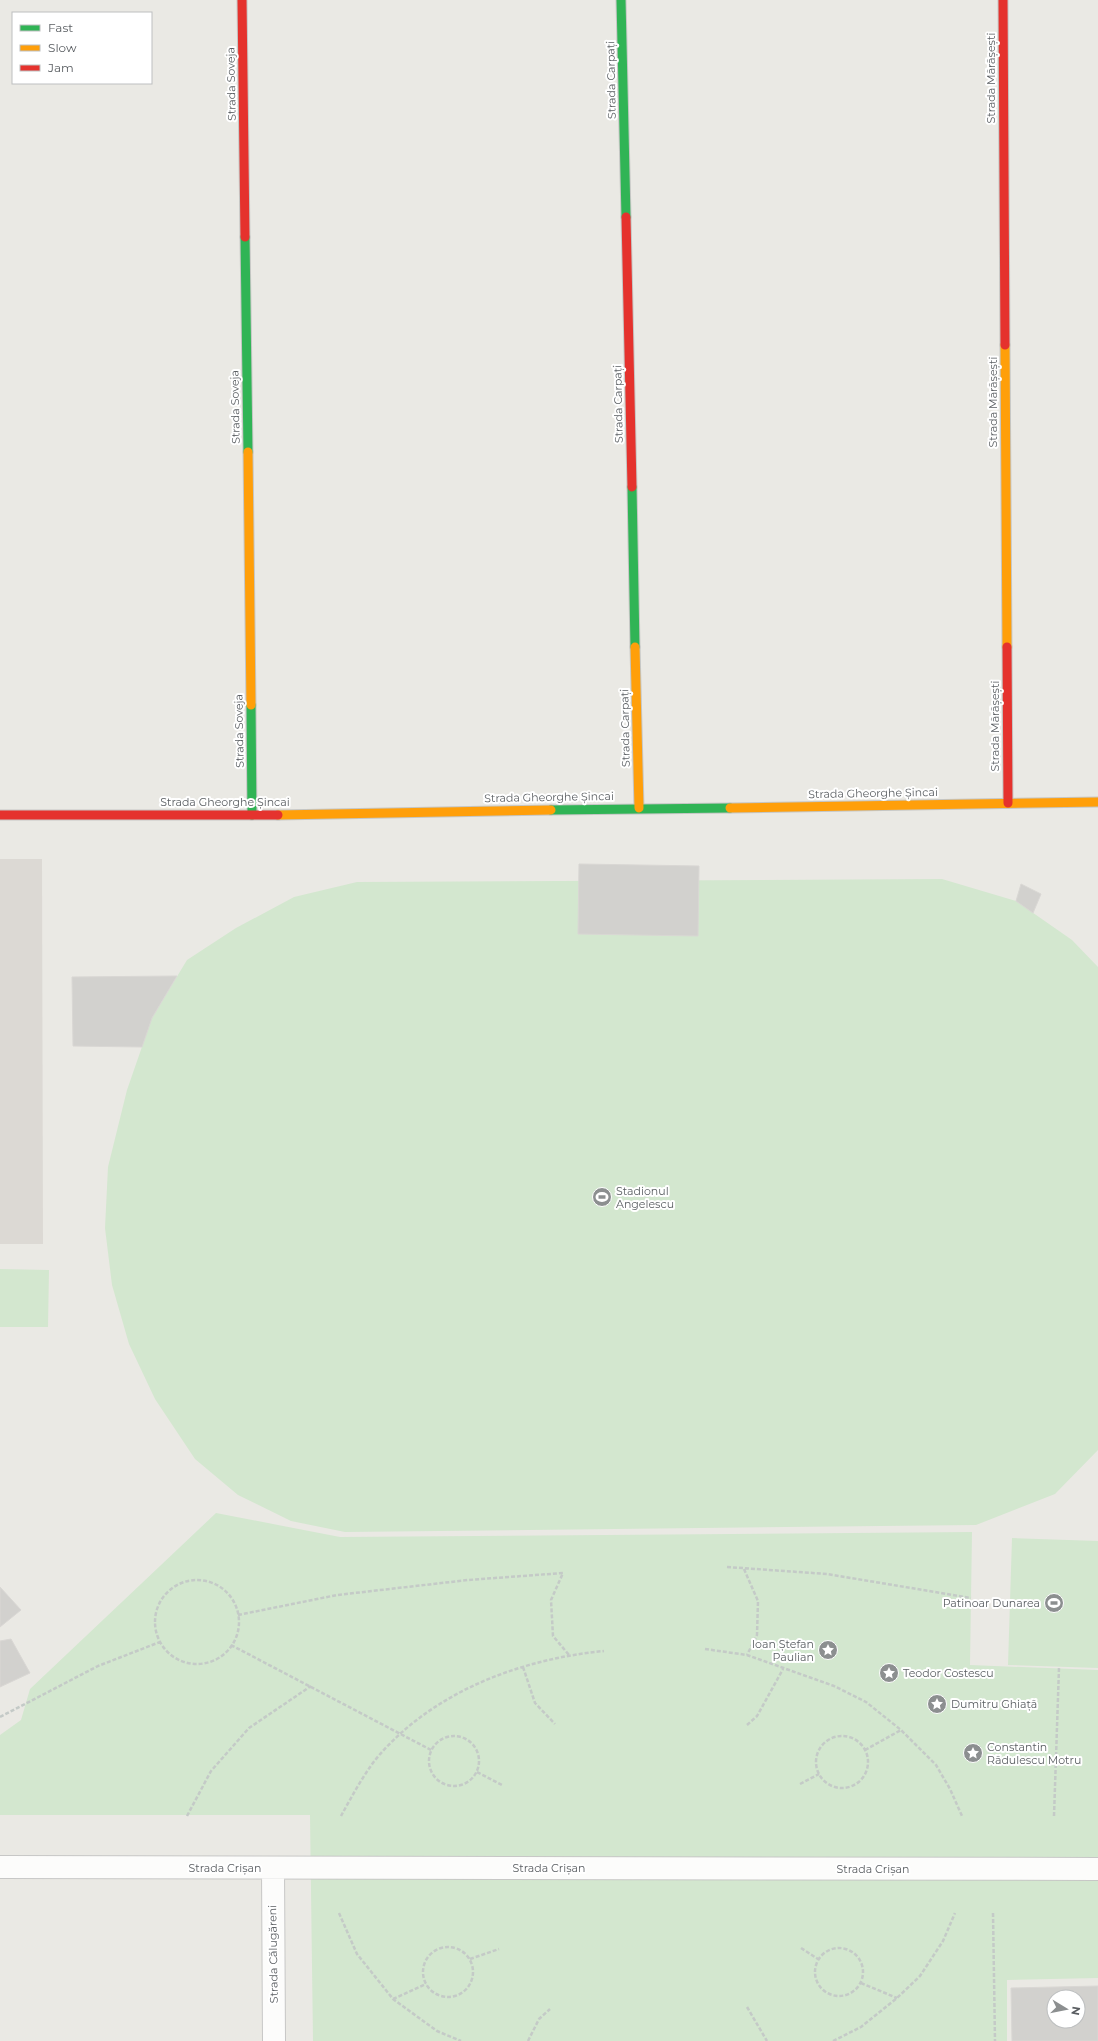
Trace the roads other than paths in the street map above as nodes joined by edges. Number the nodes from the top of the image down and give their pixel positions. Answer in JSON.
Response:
{"nodes":[{"id":1,"x":242,"y":0,"type":"edge"},
{"id":2,"x":622,"y":0,"type":"edge"},
{"id":3,"x":1003,"y":0,"type":"edge"},
{"id":4,"x":1098,"y":802,"type":"edge"},
{"id":5,"x":1008,"y":803,"type":"junction"},
{"id":6,"x":639,"y":808,"type":"junction"},
{"id":7,"x":0,"y":815,"type":"edge"},
{"id":8,"x":252,"y":815,"type":"junction"},
{"id":9,"x":0,"y":1867,"type":"edge"},
{"id":10,"x":273,"y":1868,"type":"junction"},
{"id":11,"x":1098,"y":1869,"type":"edge"},
{"id":12,"x":274,"y":2041,"type":"edge"}],
"edges":[{"from":1,"to":8,"type":"street","name":"Strada Soveja"},
{"from":2,"to":6,"type":"street","name":"Strada Carpați"},
{"from":3,"to":5,"type":"street","name":"Strada Mărășești"},
{"from":4,"to":5,"type":"street","name":"Strada Gheorghe Șincai"},
{"from":5,"to":6,"type":"street","name":"Strada Gheorghe Șincai"},
{"from":6,"to":8,"type":"street","name":"Strada Gheorghe Șincai"},
{"from":7,"to":8,"type":"street","name":"Strada Gheorghe Șincai"},
{"from":9,"to":10,"type":"street","name":"Strada Crișan"},
{"from":10,"to":11,"type":"street","name":"Strada Crișan"},
{"from":10,"to":12,"type":"street","name":"Strada Călugăreni"}]}
